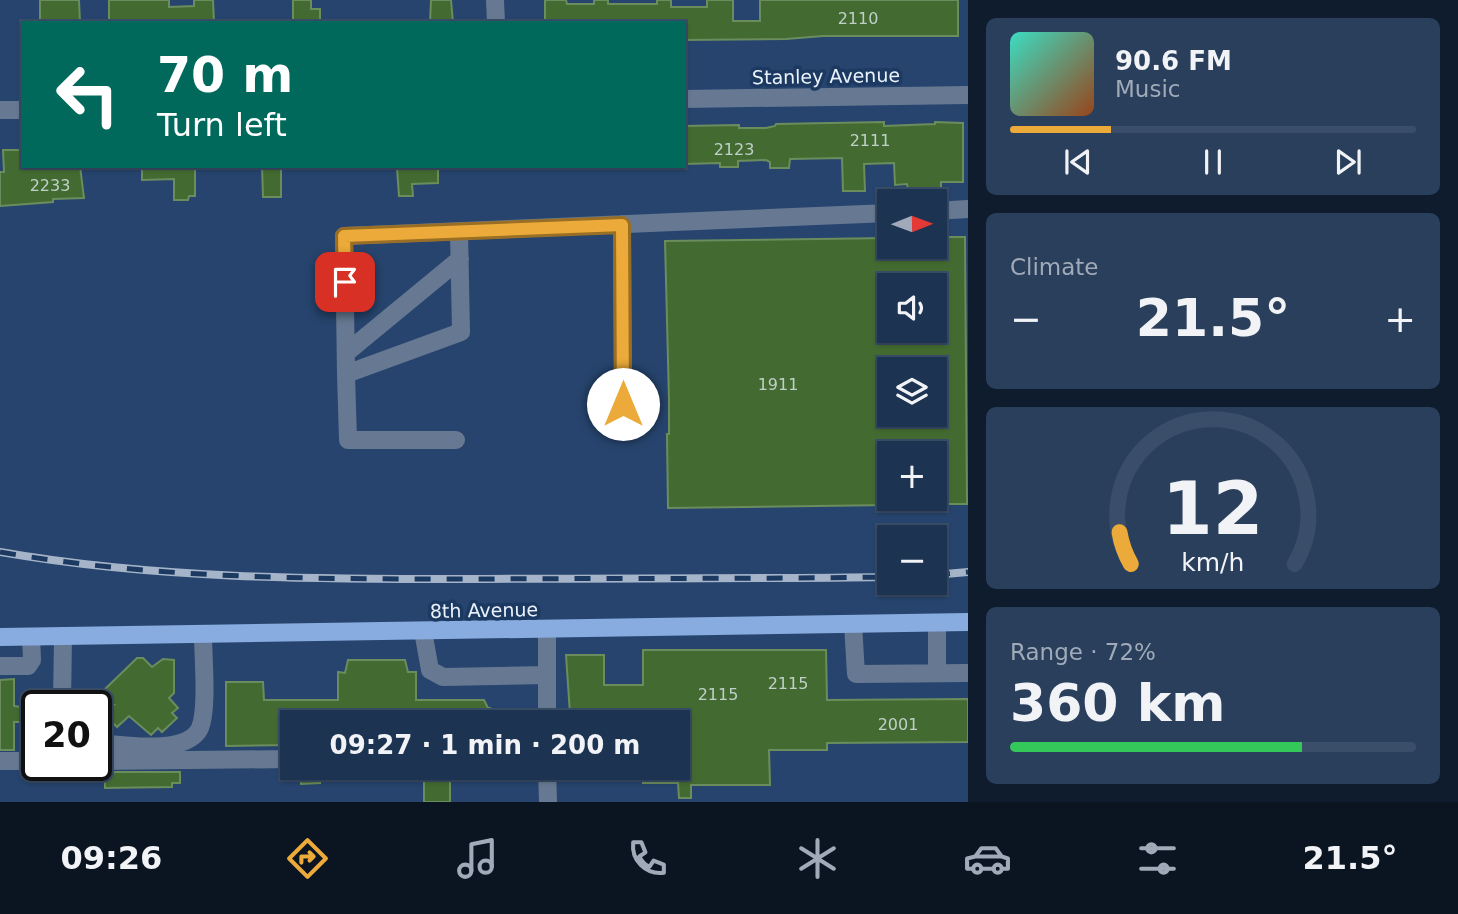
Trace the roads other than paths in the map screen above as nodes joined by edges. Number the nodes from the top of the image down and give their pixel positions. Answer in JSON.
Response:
{"nodes":[{"id":1,"x":495,"y":0,"type":"edge"},
{"id":2,"x":496,"y":21,"type":"edge"},
{"id":3,"x":968,"y":95,"type":"edge"},
{"id":4,"x":686,"y":99,"type":"edge"},
{"id":5,"x":0,"y":110,"type":"edge"},
{"id":6,"x":21,"y":110,"type":"edge"},
{"id":7,"x":968,"y":209,"type":"edge"},
{"id":8,"x":947,"y":210,"type":"edge"},
{"id":9,"x":877,"y":214,"type":"edge"},
{"id":10,"x":622,"y":225,"type":"junction"},
{"id":11,"x":459,"y":232,"type":"junction"},
{"id":12,"x":460,"y":259,"type":"junction"},
{"id":13,"x":346,"y":353,"type":"junction"},
{"id":14,"x":346,"y":374,"type":"junction"},
{"id":15,"x":623,"y":404,"type":"dead end"},
{"id":16,"x":456,"y":440,"type":"dead end"},
{"id":17,"x":968,"y":622,"type":"edge"},
{"id":18,"x":937,"y":623,"type":"junction"},
{"id":19,"x":853,"y":624,"type":"junction"},
{"id":20,"x":547,"y":630,"type":"junction"},
{"id":21,"x":423,"y":631,"type":"junction"},
{"id":22,"x":203,"y":634,"type":"junction"},
{"id":23,"x":63,"y":636,"type":"junction"},
{"id":24,"x":0,"y":637,"type":"edge"},
{"id":25,"x":31,"y":637,"type":"junction"},
{"id":26,"x":0,"y":666,"type":"edge"},
{"id":27,"x":937,"y":673,"type":"junction"},
{"id":28,"x":968,"y":673,"type":"edge"},
{"id":29,"x":547,"y":676,"type":"junction"},
{"id":30,"x":62,"y":690,"type":"edge"},
{"id":31,"x":547,"y":710,"type":"edge"},
{"id":32,"x":112,"y":743,"type":"edge"},
{"id":33,"x":280,"y":760,"type":"edge"},
{"id":34,"x":0,"y":761,"type":"edge"},
{"id":35,"x":21,"y":761,"type":"edge"},
{"id":36,"x":112,"y":761,"type":"edge"},
{"id":37,"x":547,"y":780,"type":"edge"},
{"id":38,"x":548,"y":802,"type":"edge"}],
"edges":[{"from":1,"to":2,"type":"street"},
{"from":3,"to":4,"type":"street","name":"Stanley Avenue"},
{"from":5,"to":6,"type":"street"},
{"from":7,"to":8,"type":"street"},
{"from":9,"to":10,"type":"street"},
{"from":10,"to":11,"type":"street"},
{"from":10,"to":15,"type":"street"},
{"from":11,"to":12,"type":"street"},
{"from":11,"to":13,"type":"street"},
{"from":12,"to":13,"type":"street"},
{"from":12,"to":14,"type":"street"},
{"from":13,"to":14,"type":"street"},
{"from":14,"to":16,"type":"street"},
{"from":17,"to":18,"type":"main road","name":"8th Avenue"},
{"from":18,"to":19,"type":"main road","name":"8th Avenue"},
{"from":18,"to":27,"type":"street"},
{"from":19,"to":20,"type":"main road","name":"8th Avenue"},
{"from":19,"to":27,"type":"street"},
{"from":20,"to":21,"type":"main road","name":"8th Avenue"},
{"from":20,"to":29,"type":"street"},
{"from":21,"to":22,"type":"main road","name":"8th Avenue"},
{"from":21,"to":29,"type":"street"},
{"from":22,"to":23,"type":"main road","name":"8th Avenue"},
{"from":22,"to":32,"type":"street"},
{"from":23,"to":25,"type":"main road","name":"8th Avenue"},
{"from":23,"to":30,"type":"street"},
{"from":24,"to":25,"type":"main road","name":"8th Avenue"},
{"from":25,"to":26,"type":"street"},
{"from":27,"to":28,"type":"street"},
{"from":29,"to":31,"type":"street"},
{"from":33,"to":36,"type":"street"},
{"from":34,"to":35,"type":"street"},
{"from":37,"to":38,"type":"street"}]}
